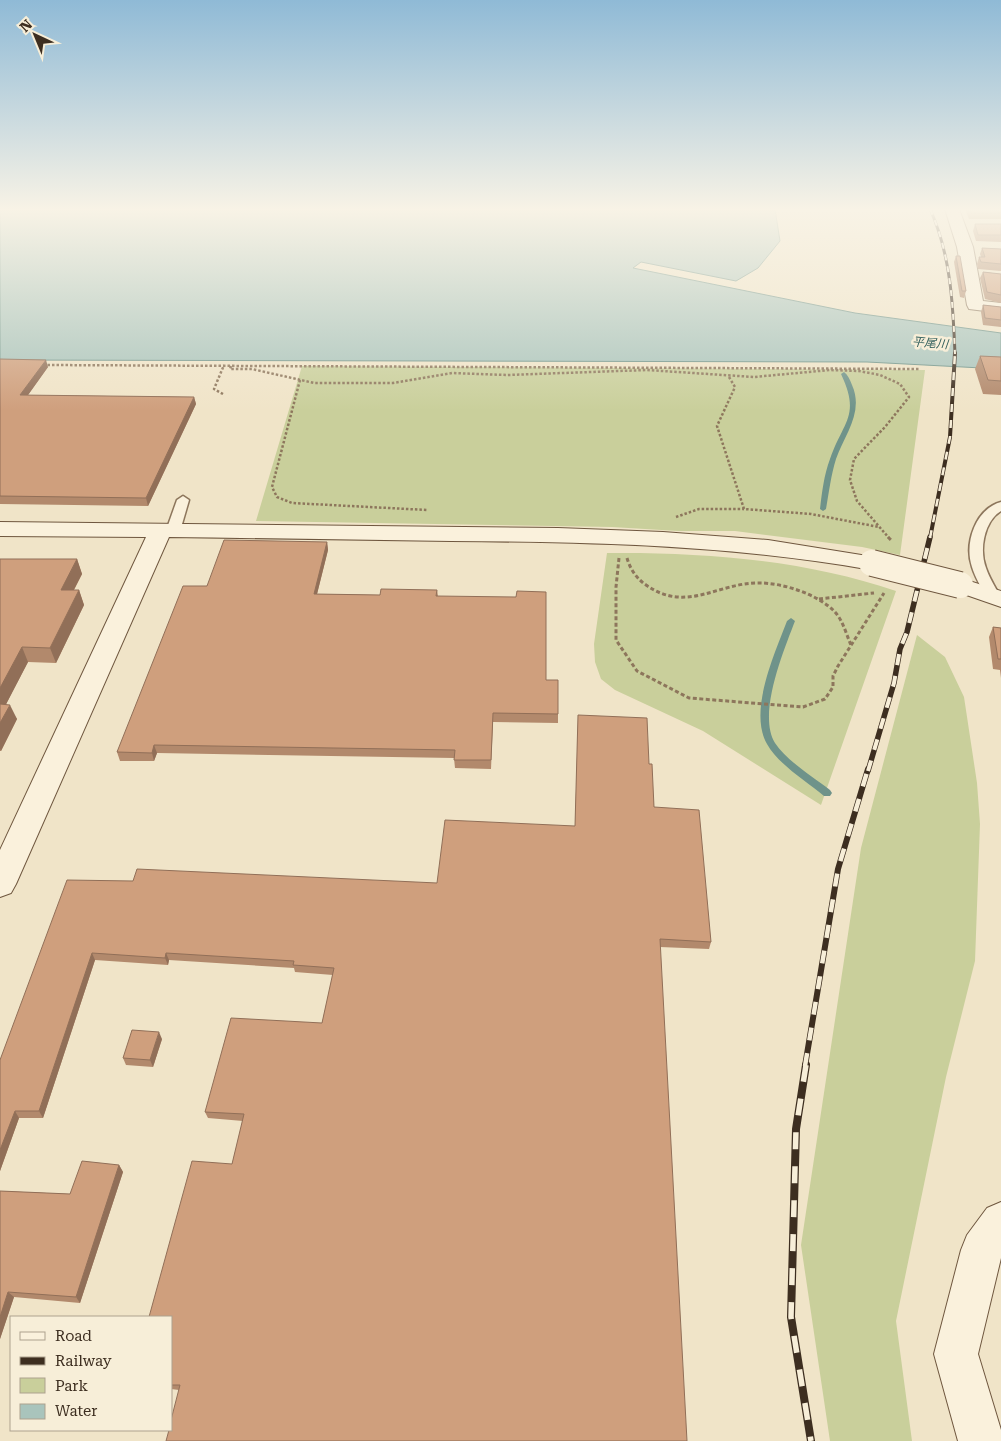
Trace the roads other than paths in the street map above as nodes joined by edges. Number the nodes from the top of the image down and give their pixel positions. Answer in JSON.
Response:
{"nodes":[{"id":1,"x":974,"y":276,"type":"edge"},
{"id":2,"x":1001,"y":308,"type":"edge"},
{"id":3,"x":183,"y":500,"type":"dead end"},
{"id":4,"x":1001,"y":506,"type":"edge"},
{"id":5,"x":0,"y":529,"type":"edge"},
{"id":6,"x":167,"y":531,"type":"junction"},
{"id":7,"x":997,"y":598,"type":"edge"},
{"id":8,"x":0,"y":884,"type":"edge"},
{"id":9,"x":1001,"y":1222,"type":"edge"},
{"id":10,"x":981,"y":1441,"type":"edge"}],
"edges":[{"from":1,"to":2,"type":"street"},
{"from":3,"to":6,"type":"lane"},
{"from":4,"to":7,"type":"lane"},
{"from":5,"to":6,"type":"street"},
{"from":6,"to":7,"type":"street","bridge":true},
{"from":6,"to":8,"type":"street"},
{"from":9,"to":10,"type":"street"}]}
